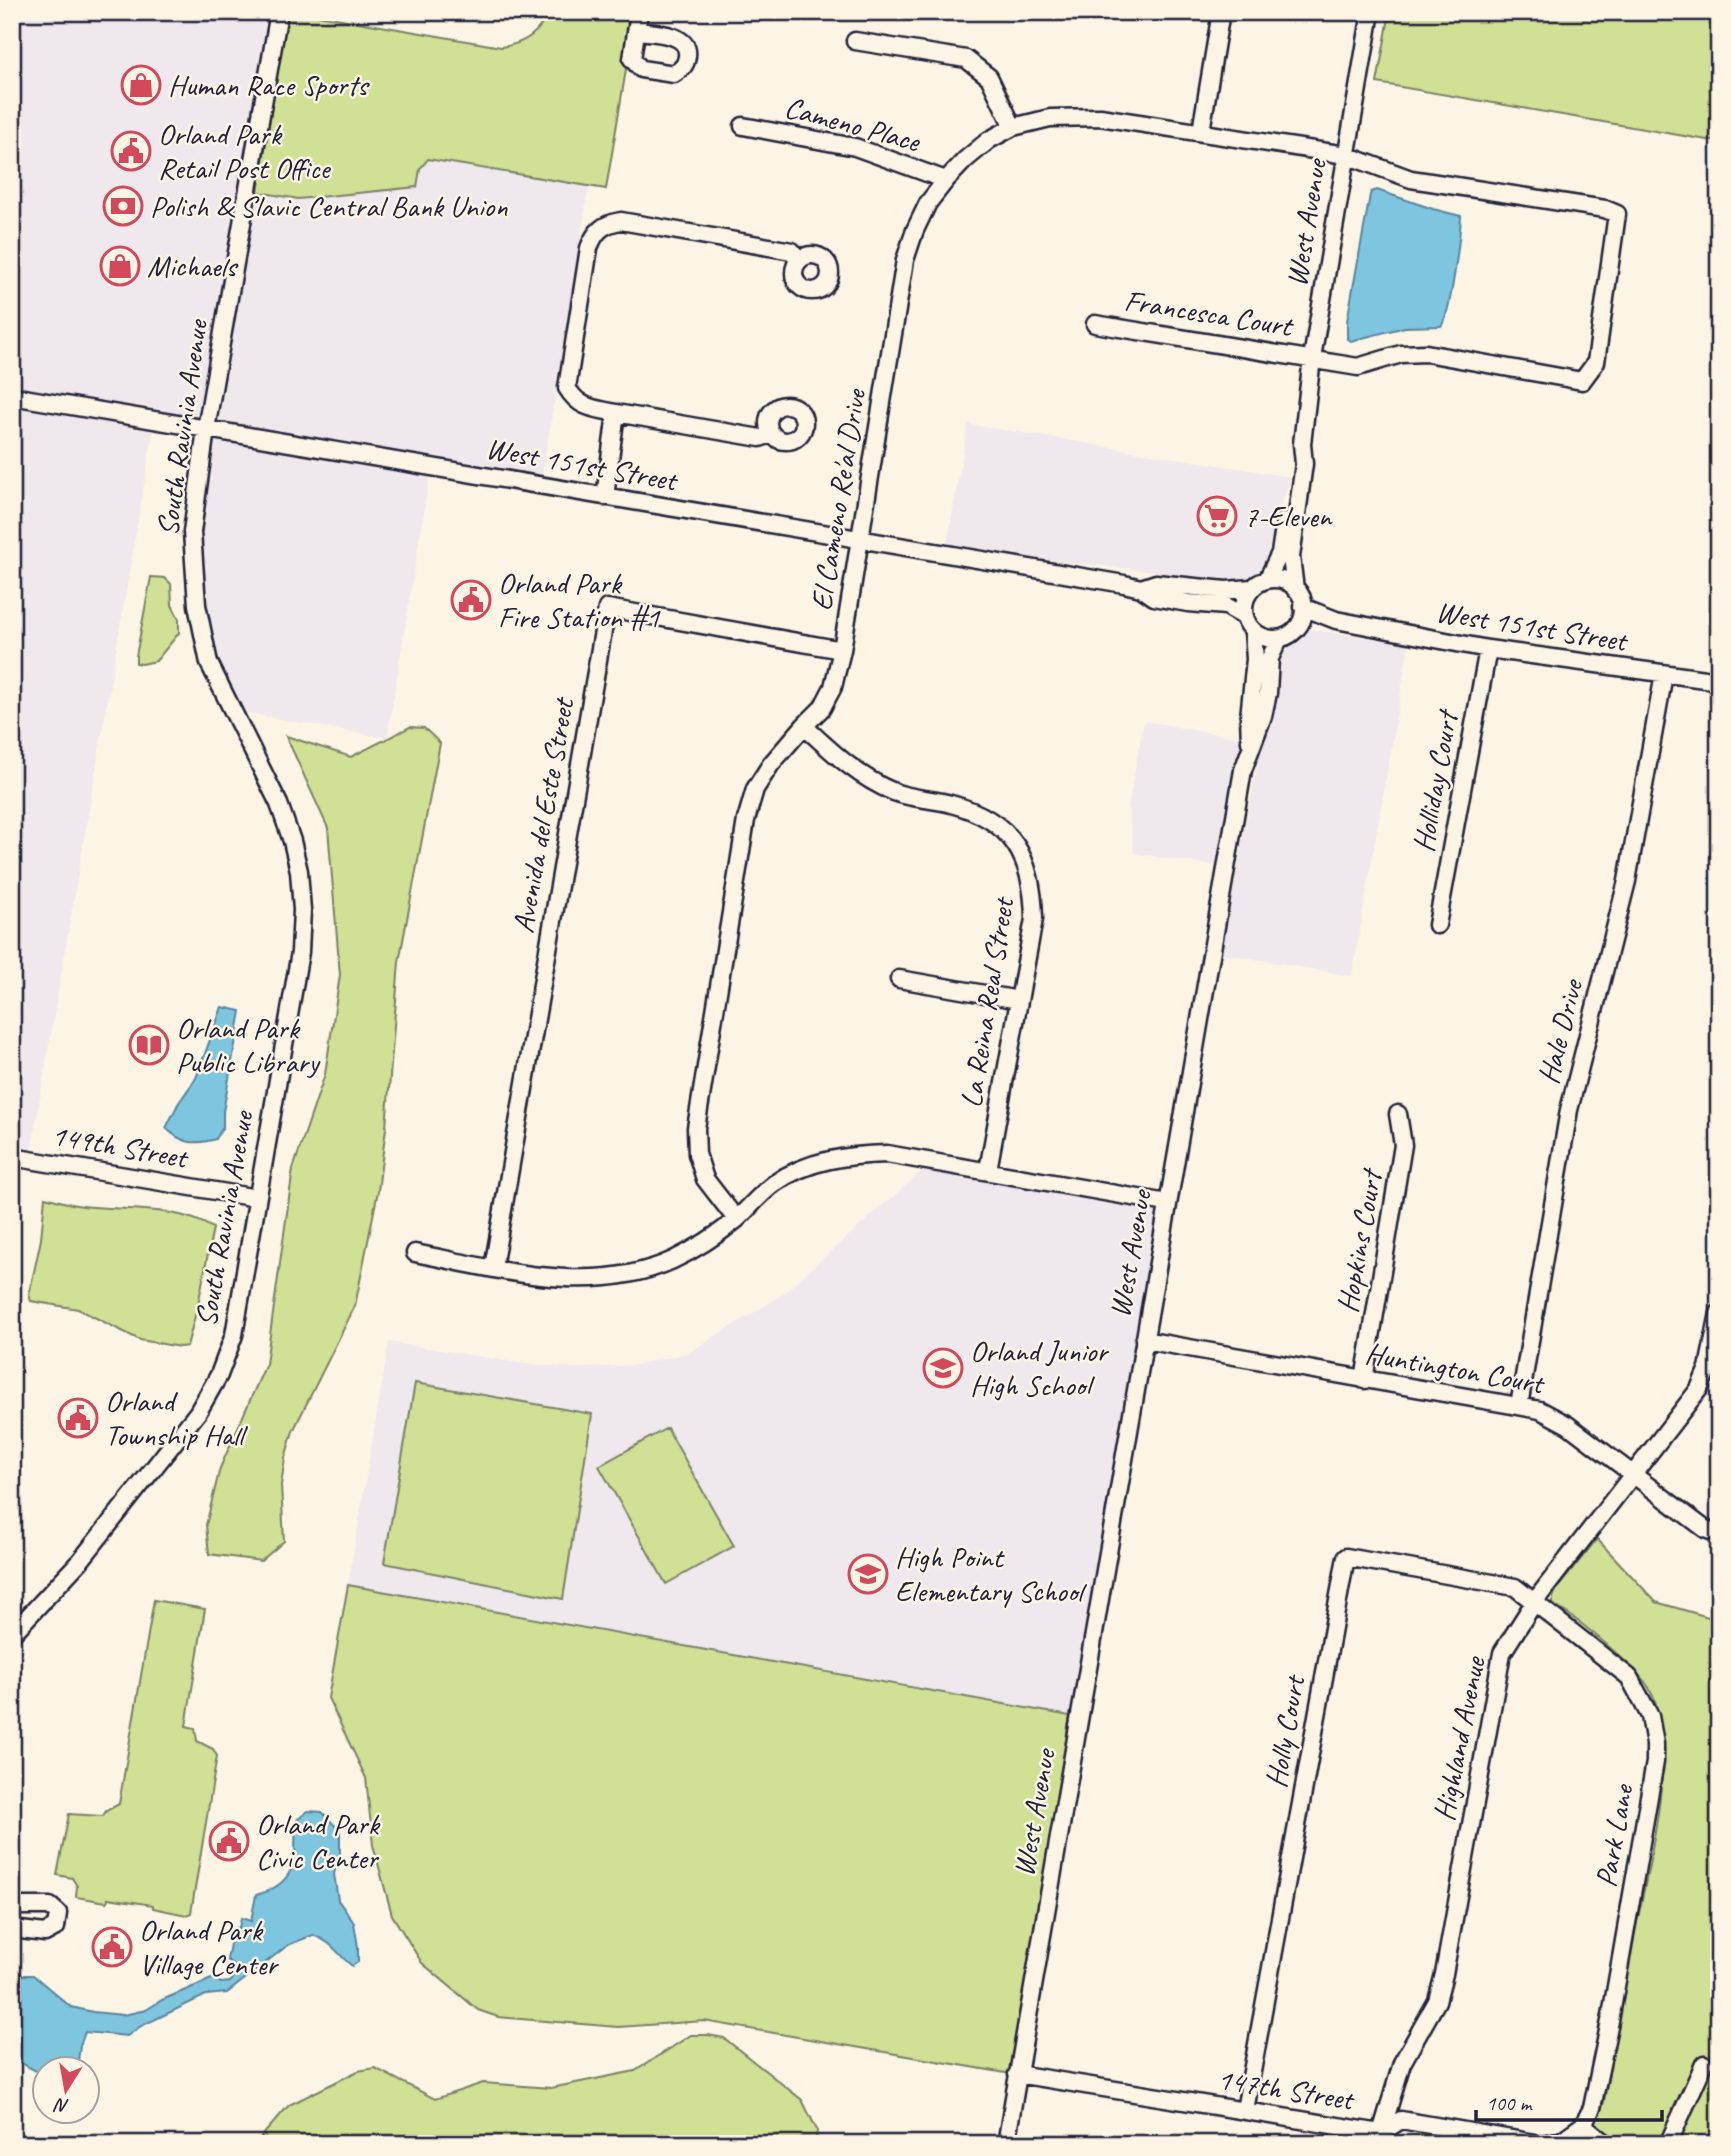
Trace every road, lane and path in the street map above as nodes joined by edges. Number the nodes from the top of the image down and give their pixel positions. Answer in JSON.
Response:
{"nodes":[{"id":1,"x":279,"y":12,"type":"edge"},
{"id":2,"x":639,"y":12,"type":"edge"},
{"id":3,"x":1221,"y":12,"type":"edge"},
{"id":4,"x":1371,"y":12,"type":"edge"},
{"id":5,"x":636,"y":31,"type":"dead end"},
{"id":6,"x":855,"y":41,"type":"dead end"},
{"id":7,"x":743,"y":126,"type":"dead end"},
{"id":8,"x":1013,"y":127,"type":"junction"},
{"id":9,"x":1201,"y":131,"type":"junction"},
{"id":10,"x":1346,"y":155,"type":"junction"},
{"id":11,"x":946,"y":180,"type":"junction"},
{"id":12,"x":1617,"y":214,"type":"joint"},
{"id":13,"x":799,"y":260,"type":"dead end"},
{"id":14,"x":1095,"y":324,"type":"dead end"},
{"id":15,"x":1312,"y":358,"type":"junction"},
{"id":16,"x":12,"y":396,"type":"edge"},
{"id":17,"x":616,"y":413,"type":"junction"},
{"id":18,"x":206,"y":429,"type":"junction"},
{"id":19,"x":771,"y":433,"type":"dead end"},
{"id":20,"x":1302,"y":444,"type":"junction"},
{"id":21,"x":605,"y":496,"type":"junction"},
{"id":22,"x":860,"y":540,"type":"junction"},
{"id":23,"x":1267,"y":580,"type":"junction"},
{"id":24,"x":1141,"y":588,"type":"junction"},
{"id":25,"x":1252,"y":588,"type":"junction"},
{"id":26,"x":1295,"y":589,"type":"junction"},
{"id":27,"x":1303,"y":607,"type":"junction"},
{"id":28,"x":1336,"y":620,"type":"junction"},
{"id":29,"x":1249,"y":624,"type":"junction"},
{"id":30,"x":1297,"y":628,"type":"junction"},
{"id":31,"x":1279,"y":639,"type":"junction"},
{"id":32,"x":1488,"y":649,"type":"junction"},
{"id":33,"x":842,"y":650,"type":"junction"},
{"id":34,"x":1664,"y":674,"type":"junction"},
{"id":35,"x":1719,"y":681,"type":"edge"},
{"id":36,"x":804,"y":726,"type":"junction"},
{"id":37,"x":1251,"y":748,"type":"junction"},
{"id":38,"x":1437,"y":925,"type":"dead end"},
{"id":39,"x":900,"y":979,"type":"dead end"},
{"id":40,"x":1019,"y":1000,"type":"junction"},
{"id":41,"x":1398,"y":1114,"type":"dead end"},
{"id":42,"x":12,"y":1157,"type":"edge"},
{"id":43,"x":988,"y":1170,"type":"junction"},
{"id":44,"x":257,"y":1198,"type":"junction"},
{"id":45,"x":1167,"y":1203,"type":"junction"},
{"id":46,"x":736,"y":1219,"type":"junction"},
{"id":47,"x":415,"y":1253,"type":"dead end"},
{"id":48,"x":493,"y":1268,"type":"junction"},
{"id":49,"x":1719,"y":1313,"type":"edge"},
{"id":50,"x":1717,"y":1337,"type":"edge"},
{"id":51,"x":1144,"y":1340,"type":"junction"},
{"id":52,"x":1364,"y":1380,"type":"junction"},
{"id":53,"x":1519,"y":1406,"type":"junction"},
{"id":54,"x":1634,"y":1474,"type":"junction"},
{"id":55,"x":1719,"y":1534,"type":"edge"},
{"id":56,"x":1535,"y":1601,"type":"junction"},
{"id":57,"x":12,"y":1634,"type":"edge"},
{"id":58,"x":12,"y":1906,"type":"edge"},
{"id":59,"x":12,"y":1929,"type":"edge"},
{"id":60,"x":1704,"y":2064,"type":"dead end"},
{"id":61,"x":1017,"y":2074,"type":"junction"},
{"id":62,"x":1245,"y":2110,"type":"junction"},
{"id":63,"x":1583,"y":2125,"type":"junction"},
{"id":64,"x":1380,"y":2138,"type":"edge"},
{"id":65,"x":1006,"y":2144,"type":"edge"},
{"id":66,"x":1541,"y":2144,"type":"edge"},
{"id":67,"x":1607,"y":2144,"type":"edge"},
{"id":68,"x":1668,"y":2144,"type":"edge"}],
"edges":[{"from":1,"to":18,"type":"street","name":"South Ravinia Avenue"},
{"from":2,"to":5,"type":"street"},
{"from":3,"to":9,"type":"street"},
{"from":4,"to":10,"type":"street","name":"West Avenue"},
{"from":6,"to":8,"type":"street"},
{"from":7,"to":11,"type":"street","name":"Cameno Place"},
{"from":8,"to":9,"type":"street","name":"El Cameno Re'al Drive"},
{"from":8,"to":11,"type":"street","name":"El Cameno Re'al Drive"},
{"from":9,"to":10,"type":"street","name":"El Cameno Re'al Drive"},
{"from":10,"to":12,"type":"street","name":"El Cameno Re'al Drive"},
{"from":10,"to":15,"type":"street","name":"West Avenue"},
{"from":11,"to":22,"type":"street","name":"El Cameno Re'al Drive"},
{"from":12,"to":15,"type":"street","name":"Francesca Court"},
{"from":13,"to":17,"type":"street"},
{"from":14,"to":15,"type":"street","name":"Francesca Court"},
{"from":15,"to":20,"type":"street","name":"West Avenue"},
{"from":16,"to":18,"type":"street","name":"West 151st Street"},
{"from":17,"to":19,"type":"street"},
{"from":17,"to":21,"type":"street"},
{"from":18,"to":21,"type":"street","name":"West 151st Street"},
{"from":18,"to":44,"type":"street","name":"South Ravinia Avenue"},
{"from":20,"to":23,"type":"street","name":"West Avenue"},
{"from":20,"to":26,"type":"street","name":"West Avenue"},
{"from":21,"to":22,"type":"street","name":"West 151st Street"},
{"from":22,"to":24,"type":"street","name":"West 151st Street"},
{"from":22,"to":33,"type":"street","name":"El Cameno Re'al Drive"},
{"from":23,"to":25,"type":"street"},
{"from":23,"to":26,"type":"street"},
{"from":24,"to":25,"type":"street","name":"West 151st Street"},
{"from":24,"to":29,"type":"street","name":"West 151st Street"},
{"from":25,"to":29,"type":"street"},
{"from":26,"to":27,"type":"street"},
{"from":27,"to":28,"type":"street","name":"West 151st Street"},
{"from":27,"to":30,"type":"street"},
{"from":28,"to":30,"type":"street","name":"West 151st Street"},
{"from":28,"to":32,"type":"street","name":"West 151st Street"},
{"from":29,"to":31,"type":"street"},
{"from":29,"to":37,"type":"street","name":"West Avenue"},
{"from":30,"to":31,"type":"street"},
{"from":31,"to":37,"type":"street","name":"West Avenue"},
{"from":32,"to":34,"type":"street","name":"West 151st Street"},
{"from":32,"to":38,"type":"street","name":"Holliday Court"},
{"from":33,"to":36,"type":"street","name":"El Cameno Re'al Drive"},
{"from":33,"to":48,"type":"street","name":"Avenida del Este Street"},
{"from":34,"to":35,"type":"street","name":"West 151st Street"},
{"from":34,"to":53,"type":"street","name":"Hale Drive"},
{"from":36,"to":40,"type":"street","name":"La Reina Real Street"},
{"from":36,"to":46,"type":"street","name":"El Cameno Re'al Drive"},
{"from":37,"to":45,"type":"street","name":"West Avenue"},
{"from":39,"to":40,"type":"street"},
{"from":40,"to":43,"type":"street","name":"La Reina Real Street"},
{"from":41,"to":52,"type":"street","name":"Hopkins Court"},
{"from":42,"to":44,"type":"street","name":"149th Street"},
{"from":43,"to":45,"type":"street"},
{"from":43,"to":46,"type":"street"},
{"from":44,"to":57,"type":"street","name":"South Ravinia Avenue"},
{"from":45,"to":51,"type":"street","name":"West Avenue"},
{"from":46,"to":48,"type":"street"},
{"from":47,"to":48,"type":"street"},
{"from":49,"to":50,"type":"street","name":"Highland Avenue"},
{"from":50,"to":54,"type":"street","name":"Highland Avenue"},
{"from":51,"to":52,"type":"street","name":"Huntington Court"},
{"from":51,"to":61,"type":"street","name":"West Avenue"},
{"from":52,"to":53,"type":"street","name":"Huntington Court"},
{"from":53,"to":54,"type":"street","name":"Huntington Court"},
{"from":54,"to":55,"type":"street","name":"Huntington Court"},
{"from":54,"to":56,"type":"street","name":"Highland Avenue"},
{"from":56,"to":62,"type":"street","name":"Holly Court"},
{"from":56,"to":63,"type":"street","name":"Park Lane"},
{"from":56,"to":64,"type":"street","name":"Highland Avenue"},
{"from":58,"to":59,"type":"street"},
{"from":60,"to":68,"type":"street"},
{"from":61,"to":62,"type":"street","name":"147th Street"},
{"from":61,"to":65,"type":"street","name":"West Avenue"},
{"from":62,"to":64,"type":"street","name":"147th Street"},
{"from":63,"to":66,"type":"street","name":"147th Street"},
{"from":63,"to":67,"type":"street"},
{"from":64,"to":66,"type":"street","name":"147th Street"}]}
